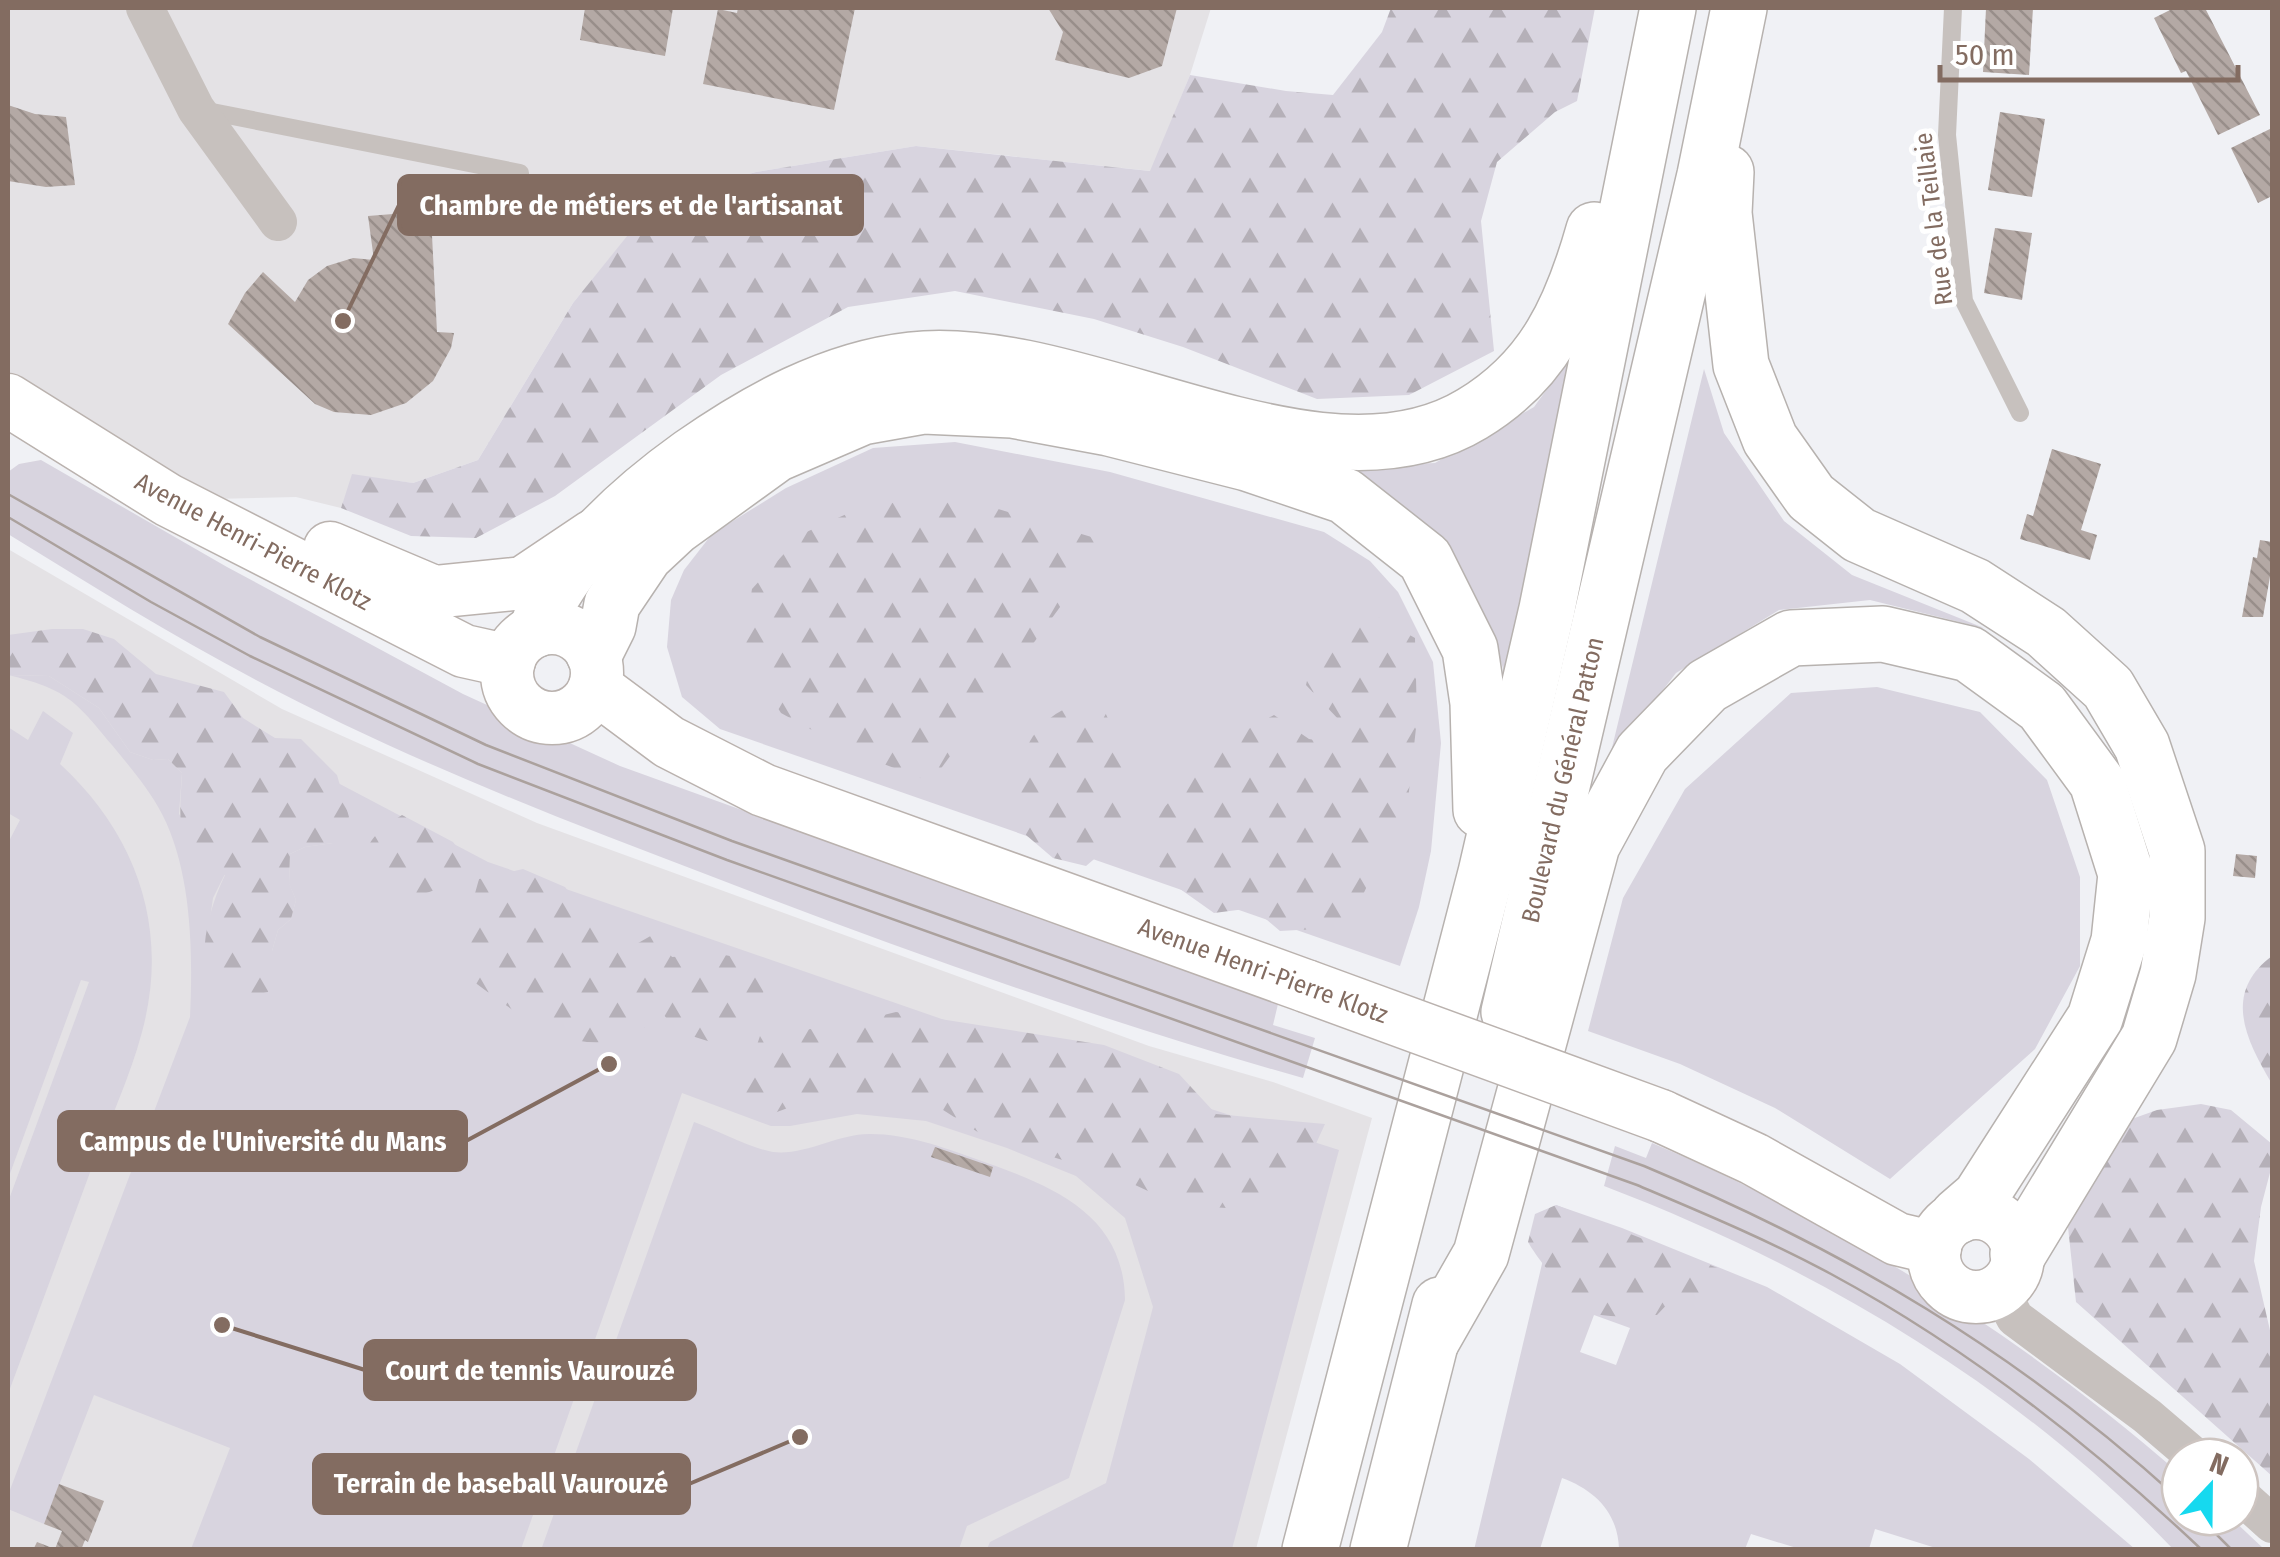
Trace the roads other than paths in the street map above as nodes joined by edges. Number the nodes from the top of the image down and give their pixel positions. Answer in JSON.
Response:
{"nodes":[{"id":1,"x":145,"y":8,"type":"edge"},
{"id":2,"x":1644,"y":8,"type":"edge"},
{"id":3,"x":1668,"y":8,"type":"edge"},
{"id":4,"x":1953,"y":8,"type":"edge"},
{"id":5,"x":1736,"y":22,"type":"edge"},
{"id":6,"x":196,"y":109,"type":"junction"},
{"id":7,"x":520,"y":173,"type":"dead end"},
{"id":8,"x":278,"y":222,"type":"dead end"},
{"id":9,"x":8,"y":400,"type":"edge"},
{"id":10,"x":2020,"y":414,"type":"dead end"},
{"id":11,"x":168,"y":500,"type":"junction"},
{"id":12,"x":611,"y":524,"type":"junction"},
{"id":13,"x":523,"y":645,"type":"junction"},
{"id":14,"x":594,"y":671,"type":"junction"},
{"id":15,"x":1486,"y":873,"type":"junction"},
{"id":16,"x":1946,"y":1232,"type":"junction"},
{"id":17,"x":2009,"y":1272,"type":"junction"},
{"id":18,"x":1432,"y":1340,"type":"junction"},
{"id":19,"x":2172,"y":1437,"type":"edge"},
{"id":20,"x":1310,"y":1550,"type":"edge"},
{"id":21,"x":1378,"y":1550,"type":"edge"}],
"edges":[{"from":1,"to":6,"type":"street"},
{"from":2,"to":12,"type":"highway"},
{"from":3,"to":15,"type":"highway"},
{"from":4,"to":10,"type":"lane","name":"Rue de la Teillaie"},
{"from":5,"to":17,"type":"highway"},
{"from":5,"to":18,"type":"highway","name":"Boulevard du Général Patton"},
{"from":6,"to":7,"type":"lane"},
{"from":6,"to":8,"type":"street"},
{"from":9,"to":11,"type":"street","name":"Avenue Henri-Pierre Klotz"},
{"from":11,"to":12,"type":"street"},
{"from":11,"to":13,"type":"street","name":"Avenue Henri-Pierre Klotz"},
{"from":12,"to":13,"type":"highway"},
{"from":13,"to":14,"type":"street","name":"Avenue Henri-Pierre Klotz"},
{"from":13,"to":14,"type":"street"},
{"from":14,"to":15,"type":"highway"},
{"from":14,"to":16,"type":"street","name":"Avenue Henri-Pierre Klotz","bridge":true},
{"from":15,"to":20,"type":"highway"},
{"from":16,"to":17,"type":"street","name":"Avenue Henri-Pierre Klotz"},
{"from":16,"to":17,"type":"street"},
{"from":16,"to":18,"type":"highway"},
{"from":17,"to":19,"type":"street","name":"Avenue Henri-Pierre Klotz"},
{"from":18,"to":21,"type":"highway","name":"Boulevard du Général Patton"}]}
